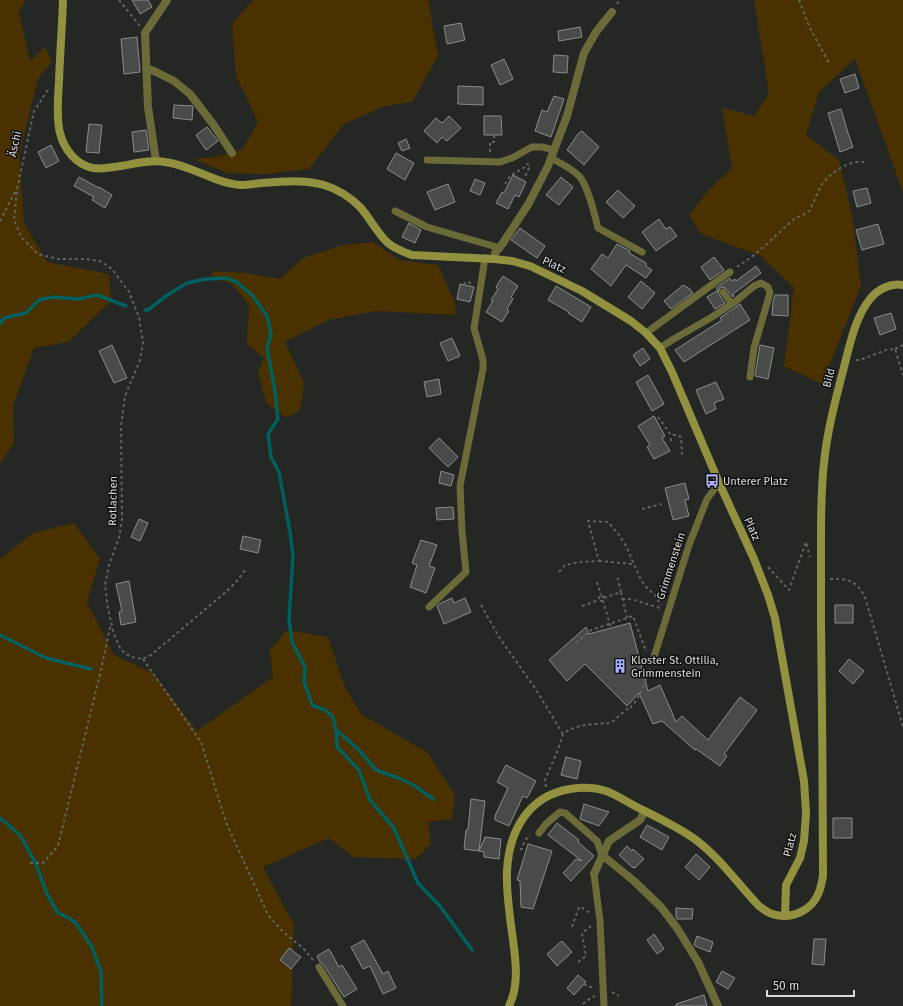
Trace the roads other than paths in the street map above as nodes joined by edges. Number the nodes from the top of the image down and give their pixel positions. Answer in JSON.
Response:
{"nodes":[{"id":1,"x":62,"y":0,"type":"edge"},
{"id":2,"x":167,"y":0,"type":"edge"},
{"id":3,"x":612,"y":12,"type":"dead end"},
{"id":4,"x":146,"y":68,"type":"junction"},
{"id":5,"x":232,"y":153,"type":"dead end"},
{"id":6,"x":553,"y":154,"type":"junction"},
{"id":7,"x":427,"y":160,"type":"dead end"},
{"id":8,"x":156,"y":161,"type":"junction"},
{"id":9,"x":395,"y":212,"type":"dead end"},
{"id":10,"x":500,"y":248,"type":"junction"},
{"id":11,"x":642,"y":252,"type":"dead end"},
{"id":12,"x":489,"y":258,"type":"junction"},
{"id":13,"x":730,"y":272,"type":"road end"},
{"id":14,"x":903,"y":285,"type":"edge"},
{"id":15,"x":724,"y":292,"type":"dead end"},
{"id":16,"x":732,"y":304,"type":"junction"},
{"id":17,"x":646,"y":333,"type":"junction"},
{"id":18,"x":660,"y":348,"type":"junction"},
{"id":19,"x":750,"y":377,"type":"dead end"},
{"id":20,"x":720,"y":485,"type":"junction"},
{"id":21,"x":429,"y":607,"type":"dead end"},
{"id":22,"x":653,"y":660,"type":"road end"},
{"id":23,"x":645,"y":811,"type":"junction"},
{"id":24,"x":538,"y":833,"type":"dead end"},
{"id":25,"x":602,"y":855,"type":"junction"},
{"id":26,"x":594,"y":874,"type":"joint"},
{"id":27,"x":785,"y":916,"type":"junction"},
{"id":28,"x":319,"y":967,"type":"road end"},
{"id":29,"x":343,"y":1006,"type":"edge"},
{"id":30,"x":509,"y":1006,"type":"edge"},
{"id":31,"x":604,"y":1006,"type":"edge"},
{"id":32,"x":718,"y":1006,"type":"edge"}],
"edges":[{"from":1,"to":8,"type":"street"},
{"from":2,"to":4,"type":"street"},
{"from":3,"to":6,"type":"street"},
{"from":4,"to":5,"type":"street"},
{"from":4,"to":8,"type":"street"},
{"from":6,"to":7,"type":"lane"},
{"from":6,"to":10,"type":"street"},
{"from":6,"to":11,"type":"lane"},
{"from":8,"to":12,"type":"street","name":"Platz"},
{"from":9,"to":10,"type":"lane"},
{"from":10,"to":12,"type":"street"},
{"from":12,"to":17,"type":"street","name":"Platz"},
{"from":12,"to":21,"type":"lane"},
{"from":13,"to":17,"type":"lane"},
{"from":14,"to":27,"type":"street","name":"Bild"},
{"from":15,"to":16,"type":"lane"},
{"from":16,"to":18,"type":"lane"},
{"from":16,"to":19,"type":"lane"},
{"from":17,"to":18,"type":"street","name":"Platz"},
{"from":18,"to":20,"type":"street","name":"Platz"},
{"from":20,"to":22,"type":"lane","name":"Grimmenstein"},
{"from":20,"to":27,"type":"street","name":"Platz"},
{"from":23,"to":25,"type":"street"},
{"from":23,"to":27,"type":"street"},
{"from":23,"to":30,"type":"street"},
{"from":24,"to":25,"type":"lane"},
{"from":25,"to":26,"type":"street"},
{"from":25,"to":32,"type":"street"},
{"from":26,"to":31,"type":"lane"},
{"from":28,"to":29,"type":"lane"}]}
